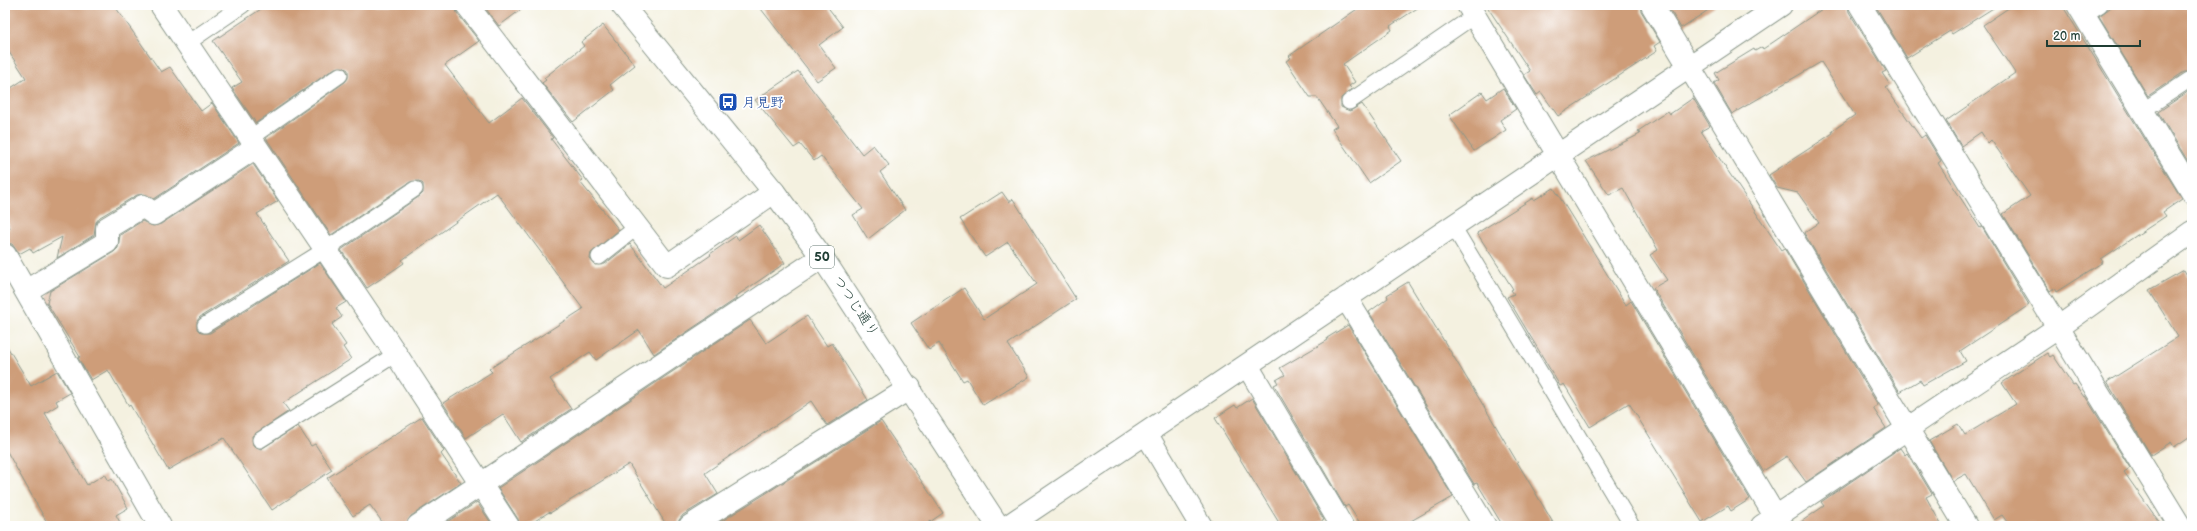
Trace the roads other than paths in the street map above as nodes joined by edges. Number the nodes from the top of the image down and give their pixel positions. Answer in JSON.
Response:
{"nodes":[{"id":1,"x":161,"y":5,"type":"edge"},
{"id":2,"x":243,"y":5,"type":"edge"},
{"id":3,"x":467,"y":5,"type":"edge"},
{"id":4,"x":622,"y":5,"type":"edge"},
{"id":5,"x":1652,"y":5,"type":"edge"},
{"id":6,"x":1781,"y":5,"type":"edge"},
{"id":7,"x":1860,"y":5,"type":"edge"},
{"id":8,"x":2087,"y":8,"type":"edge"},
{"id":9,"x":1471,"y":11,"type":"edge"},
{"id":10,"x":186,"y":44,"type":"junction"},
{"id":11,"x":1690,"y":66,"type":"junction"},
{"id":12,"x":340,"y":75,"type":"dead end"},
{"id":13,"x":2189,"y":80,"type":"dead end"},
{"id":14,"x":1349,"y":102,"type":"dead end"},
{"id":15,"x":2142,"y":111,"type":"junction"},
{"id":16,"x":253,"y":142,"type":"junction"},
{"id":17,"x":1558,"y":155,"type":"junction"},
{"id":18,"x":415,"y":189,"type":"dead end"},
{"id":19,"x":774,"y":192,"type":"junction"},
{"id":20,"x":2192,"y":192,"type":"edge"},
{"id":21,"x":1453,"y":226,"type":"junction"},
{"id":22,"x":637,"y":227,"type":"junction"},
{"id":23,"x":2192,"y":232,"type":"edge"},
{"id":24,"x":326,"y":249,"type":"junction"},
{"id":25,"x":5,"y":255,"type":"edge"},
{"id":26,"x":600,"y":257,"type":"dead end"},
{"id":27,"x":822,"y":257,"type":"junction"},
{"id":28,"x":26,"y":291,"type":"junction"},
{"id":29,"x":1346,"y":298,"type":"junction"},
{"id":30,"x":205,"y":325,"type":"dead end"},
{"id":31,"x":2058,"y":327,"type":"junction"},
{"id":32,"x":396,"y":354,"type":"junction"},
{"id":33,"x":1247,"y":365,"type":"junction"},
{"id":34,"x":910,"y":388,"type":"junction"},
{"id":35,"x":1908,"y":429,"type":"junction"},
{"id":36,"x":1146,"y":433,"type":"junction"},
{"id":37,"x":260,"y":440,"type":"dead end"},
{"id":38,"x":479,"y":484,"type":"junction"},
{"id":39,"x":1773,"y":523,"type":"edge"},
{"id":40,"x":160,"y":526,"type":"edge"},
{"id":41,"x":418,"y":526,"type":"edge"},
{"id":42,"x":508,"y":526,"type":"edge"},
{"id":43,"x":690,"y":526,"type":"edge"},
{"id":44,"x":998,"y":526,"type":"edge"},
{"id":45,"x":1008,"y":526,"type":"edge"},
{"id":46,"x":1201,"y":526,"type":"edge"},
{"id":47,"x":1342,"y":526,"type":"edge"},
{"id":48,"x":1485,"y":526,"type":"edge"},
{"id":49,"x":1632,"y":526,"type":"edge"},
{"id":50,"x":1966,"y":526,"type":"edge"},
{"id":51,"x":2180,"y":526,"type":"edge"}],
"edges":[{"from":1,"to":10,"type":"street"},
{"from":2,"to":10,"type":"lane"},
{"from":3,"to":22,"type":"street"},
{"from":4,"to":19,"type":"street","name":"つつじ通り","number":"50"},
{"from":5,"to":11,"type":"street"},
{"from":6,"to":11,"type":"street"},
{"from":7,"to":31,"type":"street"},
{"from":8,"to":15,"type":"street"},
{"from":9,"to":14,"type":"lane"},
{"from":9,"to":17,"type":"street"},
{"from":10,"to":16,"type":"street"},
{"from":11,"to":17,"type":"street"},
{"from":11,"to":35,"type":"street"},
{"from":12,"to":16,"type":"lane"},
{"from":13,"to":15,"type":"lane"},
{"from":15,"to":20,"type":"street"},
{"from":16,"to":24,"type":"street"},
{"from":16,"to":28,"type":"street"},
{"from":17,"to":21,"type":"street"},
{"from":17,"to":39,"type":"street"},
{"from":18,"to":24,"type":"lane"},
{"from":19,"to":22,"type":"street"},
{"from":19,"to":27,"type":"street","name":"つつじ通り","number":"50"},
{"from":21,"to":29,"type":"street"},
{"from":21,"to":49,"type":"lane"},
{"from":22,"to":26,"type":"lane"},
{"from":23,"to":31,"type":"street"},
{"from":24,"to":30,"type":"lane"},
{"from":24,"to":32,"type":"street"},
{"from":25,"to":28,"type":"street"},
{"from":27,"to":34,"type":"street","name":"つつじ通り","number":"50"},
{"from":27,"to":38,"type":"street"},
{"from":28,"to":40,"type":"street"},
{"from":29,"to":33,"type":"street"},
{"from":29,"to":48,"type":"street"},
{"from":31,"to":35,"type":"street"},
{"from":31,"to":51,"type":"street"},
{"from":32,"to":37,"type":"lane"},
{"from":32,"to":38,"type":"street"},
{"from":33,"to":36,"type":"street"},
{"from":33,"to":47,"type":"street"},
{"from":34,"to":43,"type":"street"},
{"from":34,"to":44,"type":"street","name":"つつじ通り","number":"50"},
{"from":35,"to":39,"type":"street"},
{"from":35,"to":50,"type":"street"},
{"from":36,"to":45,"type":"street"},
{"from":36,"to":46,"type":"street"},
{"from":38,"to":41,"type":"street"},
{"from":38,"to":42,"type":"street"}]}
